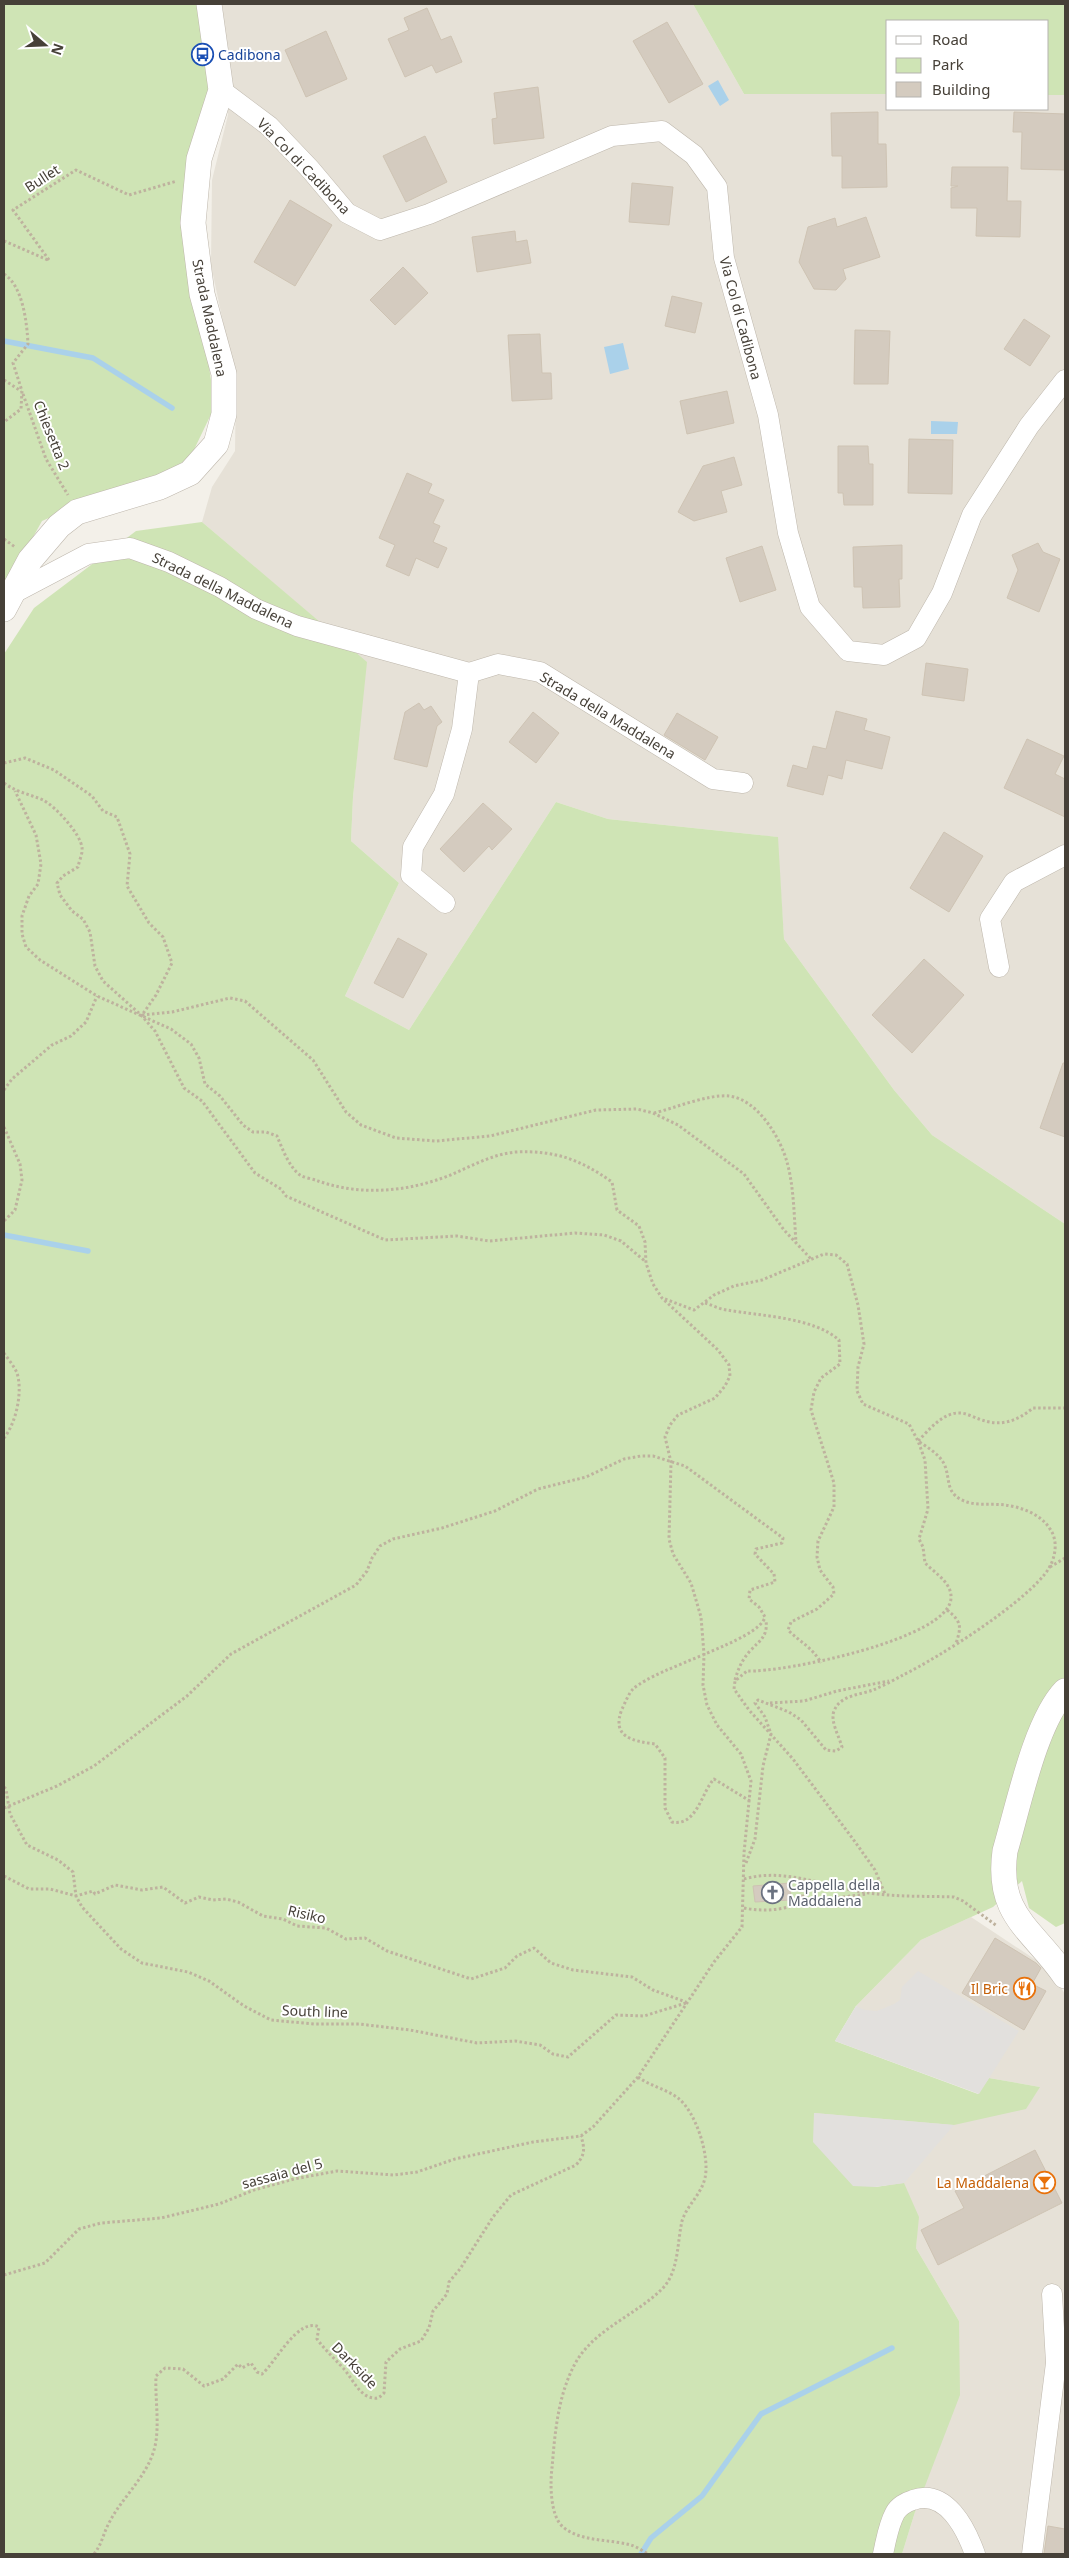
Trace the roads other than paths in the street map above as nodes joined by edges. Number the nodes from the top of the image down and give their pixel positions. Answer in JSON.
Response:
{"nodes":[{"id":1,"x":209,"y":4,"type":"edge"},
{"id":2,"x":222,"y":90,"type":"junction"},
{"id":3,"x":1065,"y":380,"type":"edge"},
{"id":4,"x":8,"y":601,"type":"edge"},
{"id":5,"x":468,"y":673,"type":"junction"},
{"id":6,"x":743,"y":783,"type":"dead end"},
{"id":7,"x":1065,"y":855,"type":"edge"},
{"id":8,"x":446,"y":903,"type":"dead end"},
{"id":9,"x":999,"y":967,"type":"dead end"},
{"id":10,"x":1065,"y":1691,"type":"edge"},
{"id":11,"x":1065,"y":1976,"type":"edge"},
{"id":12,"x":1052,"y":2294,"type":"dead end"},
{"id":13,"x":883,"y":2554,"type":"edge"},
{"id":14,"x":975,"y":2554,"type":"edge"},
{"id":15,"x":1032,"y":2554,"type":"edge"}],
"edges":[{"from":1,"to":2,"type":"street","name":"Strada Maddalena"},
{"from":2,"to":3,"type":"street","name":"Via Col di Cadibona"},
{"from":2,"to":4,"type":"street","name":"Strada Maddalena"},
{"from":4,"to":5,"type":"street","name":"Strada della Maddalena"},
{"from":5,"to":6,"type":"street","name":"Strada della Maddalena"},
{"from":5,"to":8,"type":"street"},
{"from":7,"to":9,"type":"street"},
{"from":10,"to":11,"type":"street"},
{"from":12,"to":15,"type":"street"},
{"from":13,"to":14,"type":"street"}]}
